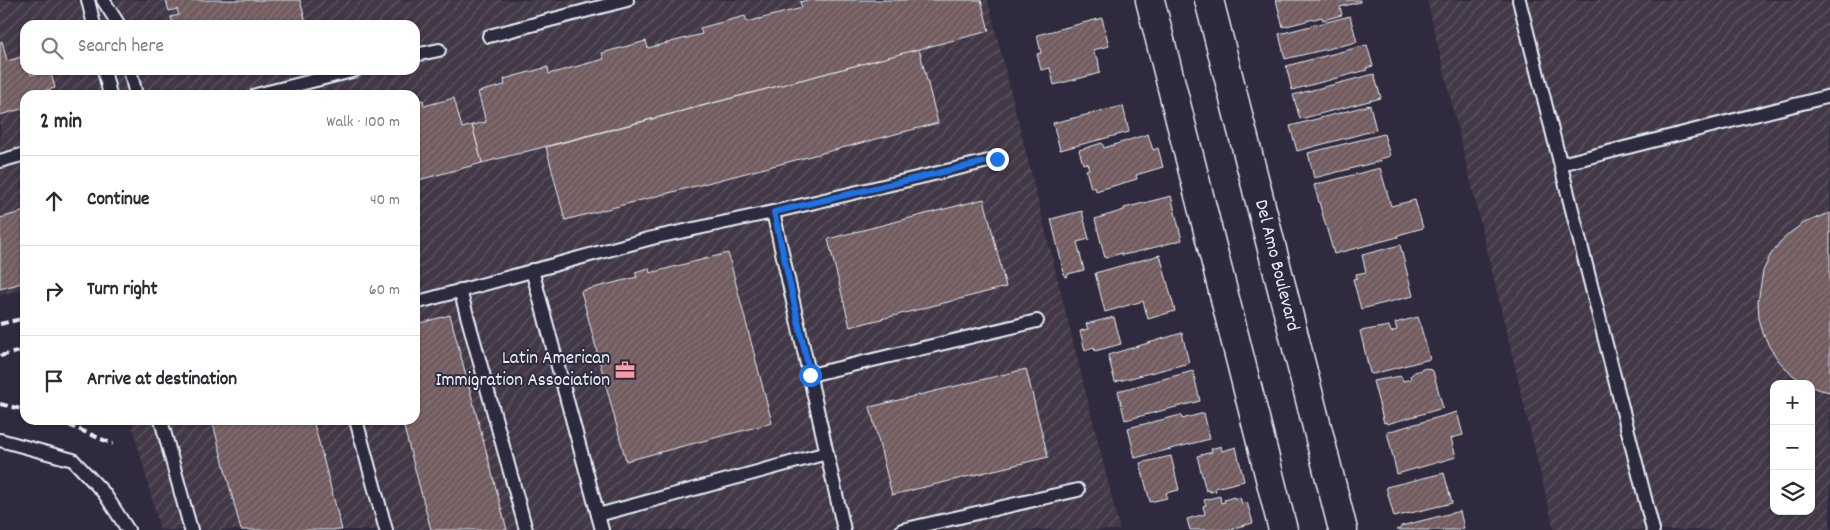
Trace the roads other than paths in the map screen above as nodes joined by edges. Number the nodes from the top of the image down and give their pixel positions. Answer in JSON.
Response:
{"nodes":[{"id":1,"x":88,"y":0,"type":"edge"},
{"id":2,"x":103,"y":0,"type":"edge"},
{"id":3,"x":627,"y":0,"type":"edge"},
{"id":4,"x":1150,"y":0,"type":"edge"},
{"id":5,"x":1209,"y":0,"type":"edge"},
{"id":6,"x":1519,"y":0,"type":"edge"},
{"id":7,"x":93,"y":20,"type":"edge"},
{"id":8,"x":116,"y":20,"type":"edge"},
{"id":9,"x":489,"y":36,"type":"dead end"},
{"id":10,"x":439,"y":50,"type":"dead end"},
{"id":11,"x":420,"y":54,"type":"edge"},
{"id":12,"x":105,"y":75,"type":"edge"},
{"id":13,"x":131,"y":75,"type":"edge"},
{"id":14,"x":336,"y":75,"type":"edge"},
{"id":15,"x":109,"y":90,"type":"edge"},
{"id":16,"x":135,"y":90,"type":"edge"},
{"id":17,"x":276,"y":90,"type":"edge"},
{"id":18,"x":1830,"y":96,"type":"edge"},
{"id":19,"x":20,"y":155,"type":"edge"},
{"id":20,"x":997,"y":159,"type":"dead end"},
{"id":21,"x":0,"y":161,"type":"edge"},
{"id":22,"x":1561,"y":164,"type":"junction"},
{"id":23,"x":774,"y":212,"type":"junction"},
{"id":24,"x":532,"y":270,"type":"junction"},
{"id":25,"x":460,"y":290,"type":"junction"},
{"id":26,"x":420,"y":302,"type":"edge"},
{"id":27,"x":1037,"y":321,"type":"dead end"},
{"id":28,"x":810,"y":375,"type":"junction"},
{"id":29,"x":162,"y":425,"type":"edge"},
{"id":30,"x":357,"y":425,"type":"edge"},
{"id":31,"x":0,"y":440,"type":"edge"},
{"id":32,"x":827,"y":453,"type":"junction"},
{"id":33,"x":1078,"y":490,"type":"dead end"},
{"id":34,"x":598,"y":516,"type":"junction"},
{"id":35,"x":128,"y":530,"type":"edge"},
{"id":36,"x":191,"y":530,"type":"edge"},
{"id":37,"x":386,"y":530,"type":"edge"},
{"id":38,"x":526,"y":530,"type":"edge"},
{"id":39,"x":602,"y":530,"type":"edge"},
{"id":40,"x":844,"y":530,"type":"edge"},
{"id":41,"x":902,"y":530,"type":"edge"},
{"id":42,"x":1283,"y":530,"type":"edge"},
{"id":43,"x":1344,"y":530,"type":"edge"},
{"id":44,"x":1653,"y":530,"type":"edge"}],
"edges":[{"from":1,"to":7,"type":"lane"},
{"from":2,"to":8,"type":"lane"},
{"from":3,"to":9,"type":"lane"},
{"from":4,"to":42,"type":"main road"},
{"from":5,"to":43,"type":"main road","name":"Del Amo Boulevard"},
{"from":6,"to":22,"type":"lane"},
{"from":10,"to":11,"type":"lane"},
{"from":12,"to":15,"type":"lane"},
{"from":13,"to":16,"type":"lane"},
{"from":14,"to":17,"type":"lane"},
{"from":18,"to":22,"type":"lane"},
{"from":19,"to":21,"type":"lane"},
{"from":20,"to":23,"type":"lane"},
{"from":22,"to":44,"type":"lane"},
{"from":23,"to":24,"type":"lane"},
{"from":23,"to":28,"type":"lane"},
{"from":24,"to":25,"type":"lane"},
{"from":24,"to":34,"type":"lane"},
{"from":25,"to":26,"type":"lane"},
{"from":25,"to":38,"type":"lane"},
{"from":27,"to":28,"type":"lane"},
{"from":28,"to":32,"type":"lane"},
{"from":29,"to":36,"type":"lane"},
{"from":30,"to":37,"type":"lane"},
{"from":31,"to":35,"type":"lane"},
{"from":32,"to":34,"type":"lane"},
{"from":32,"to":40,"type":"lane"},
{"from":33,"to":41,"type":"lane"},
{"from":34,"to":39,"type":"lane"}]}
